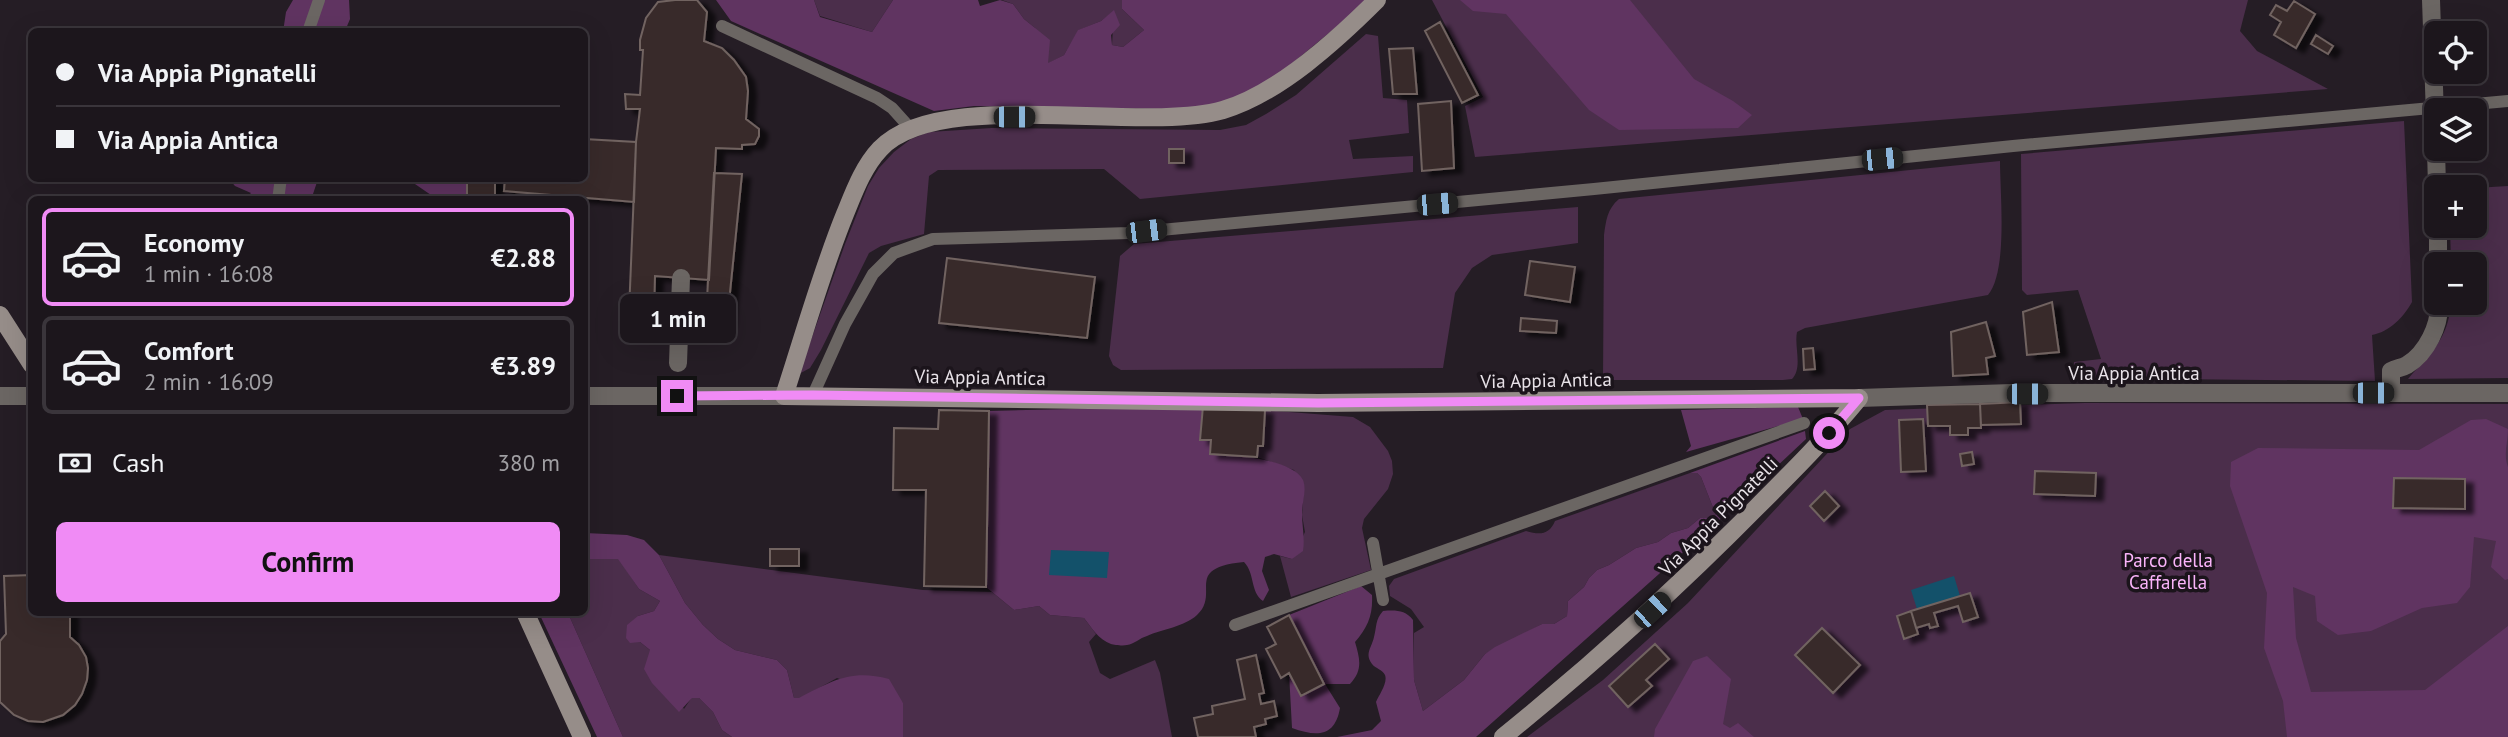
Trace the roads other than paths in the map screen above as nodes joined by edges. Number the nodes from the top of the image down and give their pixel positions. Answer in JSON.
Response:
{"nodes":[{"id":1,"x":319,"y":0,"type":"edge"},
{"id":2,"x":1377,"y":0,"type":"edge"},
{"id":3,"x":2431,"y":0,"type":"edge"},
{"id":4,"x":722,"y":26,"type":"dead end"},
{"id":5,"x":309,"y":28,"type":"edge"},
{"id":6,"x":2435,"y":98,"type":"edge"},
{"id":7,"x":2508,"y":101,"type":"edge"},
{"id":8,"x":2487,"y":102,"type":"edge"},
{"id":9,"x":2424,"y":107,"type":"edge"},
{"id":10,"x":910,"y":128,"type":"junction"},
{"id":11,"x":681,"y":278,"type":"dead end"},
{"id":12,"x":0,"y":315,"type":"edge"},
{"id":13,"x":2440,"y":315,"type":"edge"},
{"id":14,"x":28,"y":359,"type":"edge"},
{"id":15,"x":678,"y":363,"type":"dead end"},
{"id":16,"x":2390,"y":393,"type":"junction"},
{"id":17,"x":2508,"y":393,"type":"edge"},
{"id":18,"x":813,"y":395,"type":"junction"},
{"id":19,"x":0,"y":396,"type":"edge"},
{"id":20,"x":28,"y":396,"type":"edge"},
{"id":21,"x":588,"y":396,"type":"edge"},
{"id":22,"x":784,"y":396,"type":"junction"},
{"id":23,"x":1859,"y":398,"type":"junction"},
{"id":24,"x":1804,"y":423,"type":"dead end"},
{"id":25,"x":1373,"y":543,"type":"dead end"},
{"id":26,"x":1378,"y":574,"type":"junction"},
{"id":27,"x":1383,"y":600,"type":"dead end"},
{"id":28,"x":527,"y":616,"type":"edge"},
{"id":29,"x":1235,"y":625,"type":"dead end"},
{"id":30,"x":582,"y":737,"type":"edge"},
{"id":31,"x":1503,"y":737,"type":"edge"}],
"edges":[{"from":1,"to":5,"type":"lane"},
{"from":2,"to":10,"type":"main road"},
{"from":3,"to":6,"type":"street"},
{"from":4,"to":10,"type":"lane"},
{"from":7,"to":8,"type":"lane"},
{"from":9,"to":18,"type":"lane"},
{"from":10,"to":22,"type":"main road"},
{"from":11,"to":15,"type":"street"},
{"from":12,"to":14,"type":"main road"},
{"from":13,"to":16,"type":"street"},
{"from":16,"to":17,"type":"street","name":"Via Appia Antica"},
{"from":16,"to":23,"type":"street","name":"Via Appia Antica"},
{"from":18,"to":22,"type":"main road","name":"Via Appia Antica"},
{"from":18,"to":23,"type":"main road","name":"Via Appia Antica"},
{"from":19,"to":20,"type":"street"},
{"from":21,"to":22,"type":"street","name":"Via Appia Antica"},
{"from":23,"to":31,"type":"main road","name":"Via Appia Pignatelli"},
{"from":24,"to":26,"type":"lane"},
{"from":25,"to":26,"type":"lane"},
{"from":26,"to":27,"type":"lane"},
{"from":26,"to":29,"type":"lane"},
{"from":28,"to":30,"type":"main road"}]}
